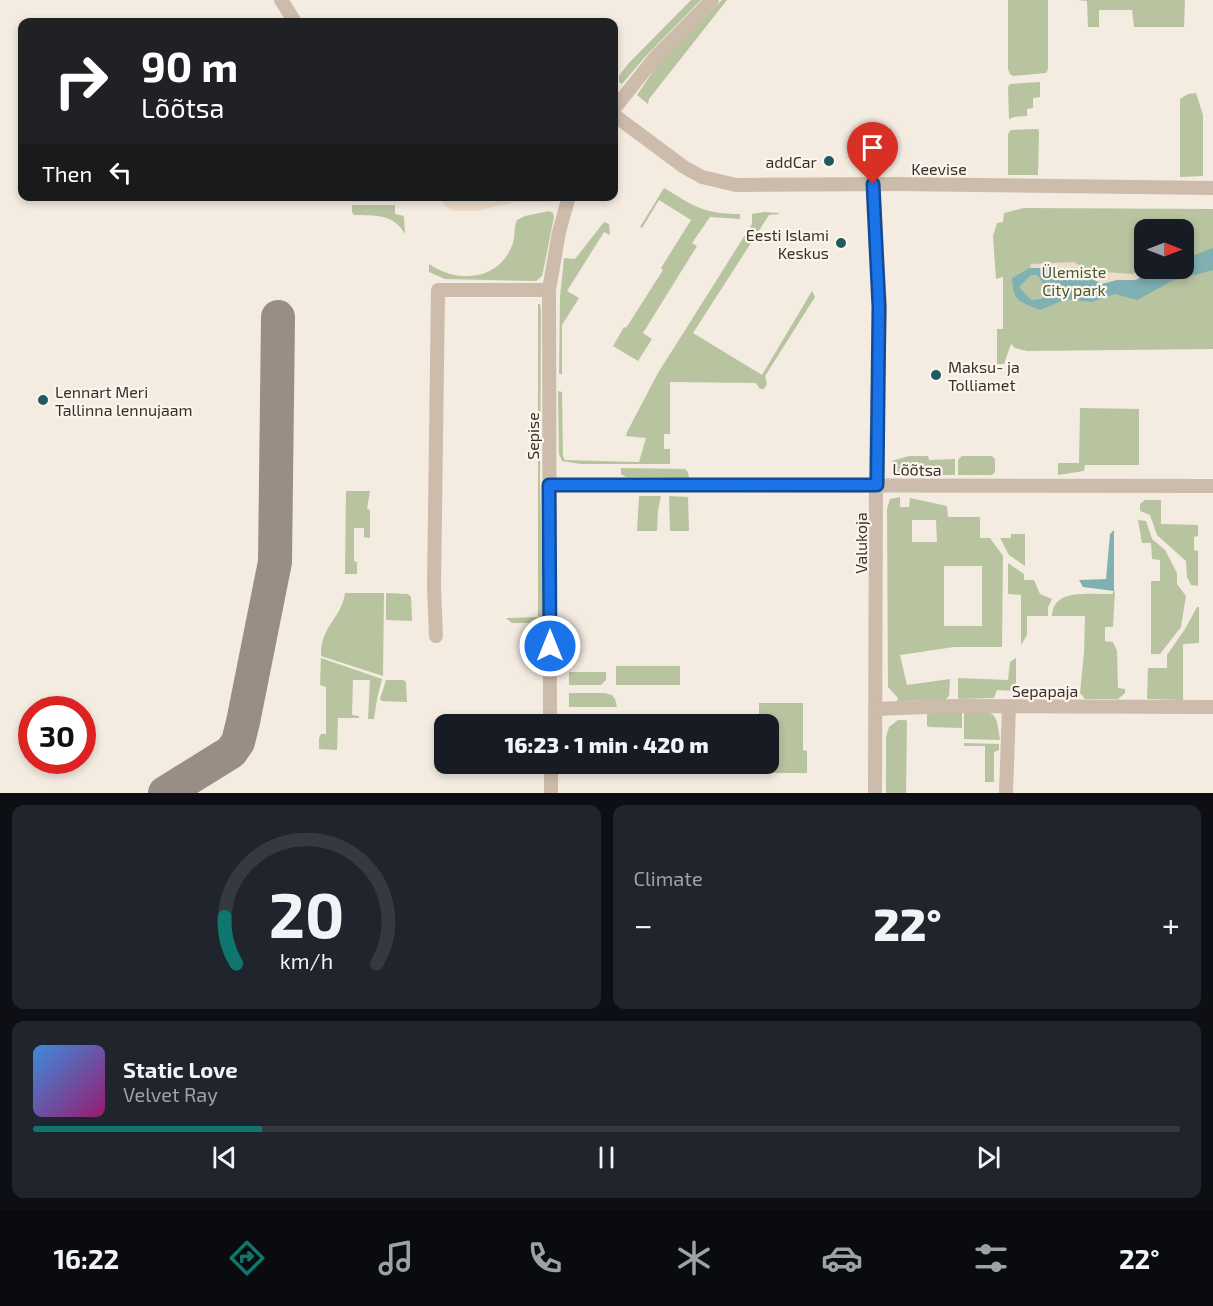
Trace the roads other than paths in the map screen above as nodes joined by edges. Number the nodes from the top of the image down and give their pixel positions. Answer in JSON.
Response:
{"nodes":[{"id":1,"x":281,"y":0,"type":"edge"},
{"id":2,"x":712,"y":0,"type":"edge"},
{"id":3,"x":292,"y":18,"type":"edge"},
{"id":4,"x":618,"y":104,"type":"edge"},
{"id":5,"x":618,"y":118,"type":"edge"},
{"id":6,"x":873,"y":184,"type":"junction"},
{"id":7,"x":1213,"y":188,"type":"edge"},
{"id":8,"x":568,"y":201,"type":"edge"},
{"id":9,"x":549,"y":290,"type":"junction"},
{"id":10,"x":549,"y":485,"type":"junction"},
{"id":11,"x":877,"y":485,"type":"junction"},
{"id":12,"x":1213,"y":486,"type":"edge"},
{"id":13,"x":436,"y":636,"type":"dead end"},
{"id":14,"x":1009,"y":707,"type":"junction"},
{"id":15,"x":1213,"y":707,"type":"edge"},
{"id":16,"x":876,"y":710,"type":"junction"},
{"id":17,"x":550,"y":714,"type":"edge"},
{"id":18,"x":550,"y":774,"type":"edge"},
{"id":19,"x":551,"y":793,"type":"edge"},
{"id":20,"x":875,"y":793,"type":"edge"},
{"id":21,"x":1006,"y":793,"type":"edge"}],
"edges":[{"from":1,"to":3,"type":"street"},
{"from":2,"to":4,"type":"street"},
{"from":5,"to":6,"type":"street","name":"Keevise"},
{"from":6,"to":7,"type":"street","name":"Keevise"},
{"from":6,"to":11,"type":"street","name":"Valukoja"},
{"from":8,"to":9,"type":"street","name":"Sepise"},
{"from":9,"to":10,"type":"street","name":"Sepise"},
{"from":9,"to":13,"type":"street"},
{"from":10,"to":11,"type":"street","name":"Lõõtsa"},
{"from":10,"to":17,"type":"street","name":"Sepise"},
{"from":11,"to":12,"type":"street","name":"Lõõtsa"},
{"from":11,"to":16,"type":"street","name":"Valukoja"},
{"from":14,"to":15,"type":"street","name":"Sepapaja"},
{"from":14,"to":16,"type":"street","name":"Sepapaja"},
{"from":14,"to":21,"type":"street"},
{"from":16,"to":20,"type":"street","name":"Valukoja"},
{"from":18,"to":19,"type":"street"}]}
